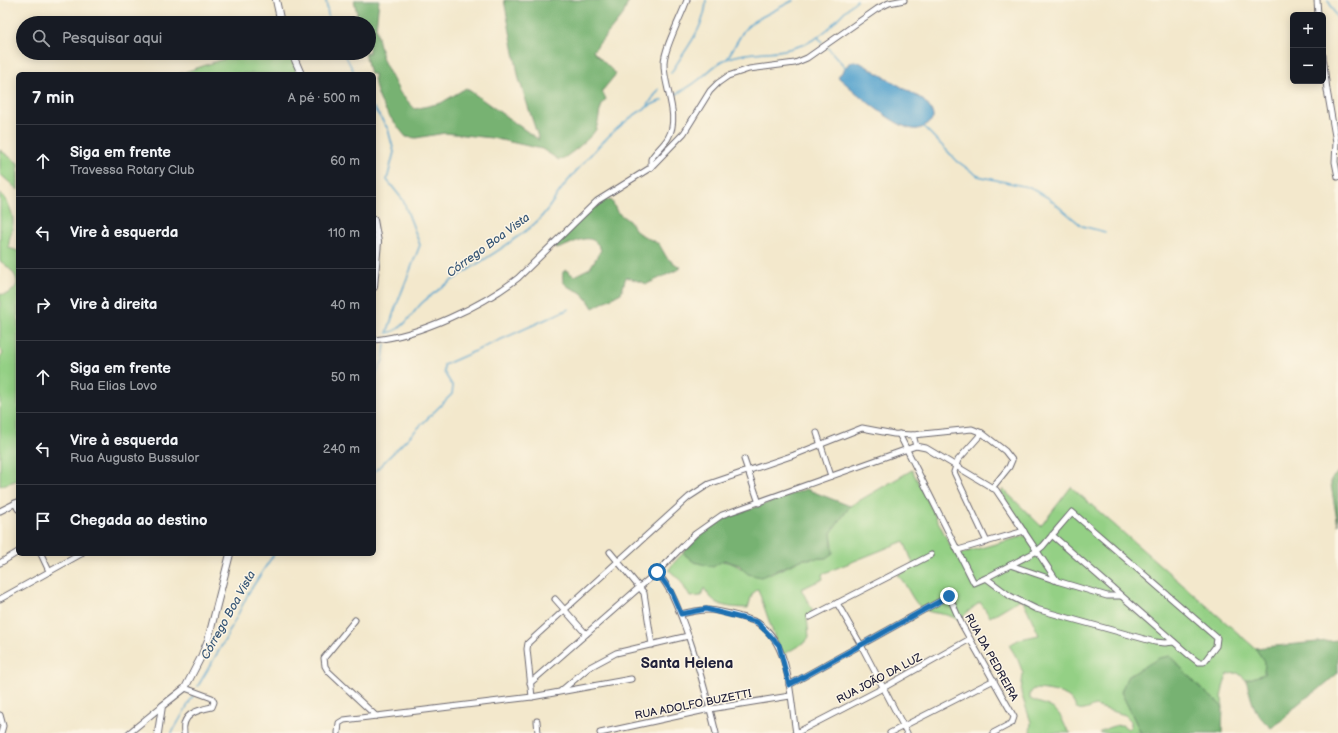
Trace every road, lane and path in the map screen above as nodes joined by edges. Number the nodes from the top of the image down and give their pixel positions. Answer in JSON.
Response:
{"nodes":[{"id":1,"x":276,"y":0,"type":"edge"},
{"id":2,"x":687,"y":0,"type":"edge"},
{"id":3,"x":904,"y":0,"type":"edge"},
{"id":4,"x":1317,"y":0,"type":"edge"},
{"id":5,"x":1318,"y":12,"type":"edge"},
{"id":6,"x":279,"y":16,"type":"edge"},
{"id":7,"x":295,"y":60,"type":"edge"},
{"id":8,"x":300,"y":72,"type":"edge"},
{"id":9,"x":1326,"y":82,"type":"edge"},
{"id":10,"x":651,"y":167,"type":"junction"},
{"id":11,"x":1338,"y":177,"type":"edge"},
{"id":12,"x":376,"y":231,"type":"edge"},
{"id":13,"x":376,"y":264,"type":"edge"},
{"id":14,"x":376,"y":340,"type":"edge"},
{"id":15,"x":817,"y":433,"type":"dead end"},
{"id":16,"x":982,"y":433,"type":"junction"},
{"id":17,"x":899,"y":434,"type":"junction"},
{"id":18,"x":913,"y":434,"type":"junction"},
{"id":19,"x":822,"y":445,"type":"junction"},
{"id":20,"x":916,"y":446,"type":"junction"},
{"id":21,"x":906,"y":449,"type":"junction"},
{"id":22,"x":744,"y":459,"type":"dead end"},
{"id":23,"x":955,"y":466,"type":"junction"},
{"id":24,"x":748,"y":471,"type":"junction"},
{"id":25,"x":831,"y":476,"type":"junction"},
{"id":26,"x":992,"y":488,"type":"junction"},
{"id":27,"x":16,"y":503,"type":"edge"},
{"id":28,"x":759,"y":503,"type":"junction"},
{"id":29,"x":0,"y":511,"type":"edge"},
{"id":30,"x":1024,"y":532,"type":"junction"},
{"id":31,"x":1052,"y":535,"type":"junction"},
{"id":32,"x":987,"y":542,"type":"junction"},
{"id":33,"x":958,"y":550,"type":"junction"},
{"id":34,"x":1037,"y":551,"type":"junction"},
{"id":35,"x":610,"y":552,"type":"dead end"},
{"id":36,"x":16,"y":553,"type":"edge"},
{"id":37,"x":930,"y":555,"type":"dead end"},
{"id":38,"x":42,"y":556,"type":"edge"},
{"id":39,"x":77,"y":556,"type":"edge"},
{"id":40,"x":229,"y":556,"type":"edge"},
{"id":41,"x":0,"y":562,"type":"edge"},
{"id":42,"x":618,"y":562,"type":"junction"},
{"id":43,"x":1010,"y":565,"type":"junction"},
{"id":44,"x":49,"y":571,"type":"junction"},
{"id":45,"x":657,"y":572,"type":"junction"},
{"id":46,"x":986,"y":578,"type":"junction"},
{"id":47,"x":1057,"y":581,"type":"junction"},
{"id":48,"x":640,"y":587,"type":"junction"},
{"id":49,"x":1121,"y":596,"type":"junction"},
{"id":50,"x":0,"y":599,"type":"edge"},
{"id":51,"x":555,"y":599,"type":"dead end"},
{"id":52,"x":837,"y":603,"type":"junction"},
{"id":53,"x":565,"y":610,"type":"junction"},
{"id":54,"x":681,"y":614,"type":"junction"},
{"id":55,"x":810,"y":617,"type":"dead end"},
{"id":56,"x":355,"y":620,"type":"dead end"},
{"id":57,"x":586,"y":634,"type":"junction"},
{"id":58,"x":688,"y":636,"type":"junction"},
{"id":59,"x":970,"y":639,"type":"junction"},
{"id":60,"x":1174,"y":642,"type":"junction"},
{"id":61,"x":652,"y":645,"type":"junction"},
{"id":62,"x":861,"y":645,"type":"junction"},
{"id":63,"x":631,"y":679,"type":"dead end"},
{"id":64,"x":994,"y":680,"type":"junction"},
{"id":65,"x":530,"y":683,"type":"junction"},
{"id":66,"x":789,"y":685,"type":"junction"},
{"id":67,"x":185,"y":688,"type":"junction"},
{"id":68,"x":883,"y":688,"type":"junction"},
{"id":69,"x":561,"y":691,"type":"junction"},
{"id":70,"x":790,"y":696,"type":"junction"},
{"id":71,"x":532,"y":698,"type":"junction"},
{"id":72,"x":162,"y":706,"type":"junction"},
{"id":73,"x":710,"y":709,"type":"junction"},
{"id":74,"x":0,"y":715,"type":"edge"},
{"id":75,"x":376,"y":716,"type":"junction"},
{"id":76,"x":537,"y":722,"type":"dead end"},
{"id":77,"x":903,"y":726,"type":"junction"},
{"id":78,"x":1,"y":733,"type":"edge"},
{"id":79,"x":129,"y":733,"type":"edge"},
{"id":80,"x":158,"y":733,"type":"edge"},
{"id":81,"x":184,"y":733,"type":"edge"},
{"id":82,"x":338,"y":733,"type":"edge"},
{"id":83,"x":538,"y":733,"type":"edge"},
{"id":84,"x":600,"y":733,"type":"edge"},
{"id":85,"x":716,"y":733,"type":"edge"},
{"id":86,"x":796,"y":733,"type":"edge"},
{"id":87,"x":890,"y":733,"type":"edge"},
{"id":88,"x":906,"y":733,"type":"edge"},
{"id":89,"x":993,"y":733,"type":"edge"}],
"edges":[{"from":1,"to":6,"type":"street"},
{"from":2,"to":10,"type":"street"},
{"from":3,"to":10,"type":"street"},
{"from":4,"to":5,"type":"street"},
{"from":7,"to":8,"type":"street"},
{"from":9,"to":11,"type":"street"},
{"from":10,"to":14,"type":"street"},
{"from":12,"to":13,"type":"street"},
{"from":15,"to":19,"type":"street"},
{"from":16,"to":18,"type":"street"},
{"from":16,"to":23,"type":"street"},
{"from":16,"to":26,"type":"street"},
{"from":17,"to":18,"type":"street"},
{"from":17,"to":19,"type":"street"},
{"from":17,"to":21,"type":"street"},
{"from":18,"to":20,"type":"street"},
{"from":19,"to":24,"type":"street"},
{"from":19,"to":25,"type":"street"},
{"from":20,"to":21,"type":"street"},
{"from":20,"to":23,"type":"street"},
{"from":21,"to":25,"type":"street"},
{"from":21,"to":33,"type":"street"},
{"from":22,"to":24,"type":"street"},
{"from":23,"to":26,"type":"street"},
{"from":23,"to":32,"type":"street"},
{"from":24,"to":28,"type":"street"},
{"from":24,"to":42,"type":"street"},
{"from":25,"to":28,"type":"street"},
{"from":26,"to":30,"type":"street"},
{"from":27,"to":29,"type":"street"},
{"from":28,"to":45,"type":"street"},
{"from":30,"to":32,"type":"street"},
{"from":30,"to":34,"type":"street"},
{"from":31,"to":34,"type":"street"},
{"from":31,"to":49,"type":"street"},
{"from":31,"to":60,"type":"street"},
{"from":32,"to":33,"type":"street"},
{"from":33,"to":46,"type":"street"},
{"from":34,"to":43,"type":"street"},
{"from":34,"to":47,"type":"street"},
{"from":35,"to":42,"type":"street"},
{"from":36,"to":41,"type":"street"},
{"from":37,"to":52,"type":"street"},
{"from":38,"to":44,"type":"street"},
{"from":39,"to":44,"type":"street"},
{"from":40,"to":67,"type":"street"},
{"from":42,"to":48,"type":"street"},
{"from":42,"to":53,"type":"street"},
{"from":43,"to":46,"type":"street"},
{"from":43,"to":47,"type":"street"},
{"from":44,"to":50,"type":"street"},
{"from":45,"to":48,"type":"street"},
{"from":45,"to":54,"type":"street"},
{"from":46,"to":60,"type":"street"},
{"from":47,"to":49,"type":"street"},
{"from":48,"to":57,"type":"street"},
{"from":48,"to":61,"type":"street"},
{"from":49,"to":60,"type":"street"},
{"from":51,"to":53,"type":"street"},
{"from":52,"to":55,"type":"street"},
{"from":52,"to":62,"type":"street"},
{"from":53,"to":57,"type":"street"},
{"from":53,"to":65,"type":"street"},
{"from":54,"to":58,"type":"street"},
{"from":54,"to":66,"type":"street"},
{"from":56,"to":75,"type":"street"},
{"from":57,"to":65,"type":"street"},
{"from":58,"to":61,"type":"street"},
{"from":58,"to":73,"type":"street"},
{"from":59,"to":62,"type":"street","name":"RUA DA PEDREIRA"},
{"from":59,"to":64,"type":"street","name":"RUA DA PEDREIRA"},
{"from":59,"to":68,"type":"street","name":"RUA JOÃO DA LUZ"},
{"from":61,"to":69,"type":"street"},
{"from":62,"to":66,"type":"street"},
{"from":62,"to":68,"type":"street"},
{"from":63,"to":69,"type":"street"},
{"from":64,"to":77,"type":"street"},
{"from":64,"to":89,"type":"street","name":"RUA DA PEDREIRA"},
{"from":65,"to":71,"type":"street"},
{"from":66,"to":70,"type":"street"},
{"from":67,"to":72,"type":"street"},
{"from":67,"to":81,"type":"street"},
{"from":68,"to":77,"type":"street"},
{"from":68,"to":86,"type":"street","name":"RUA JOÃO DA LUZ"},
{"from":69,"to":71,"type":"street"},
{"from":70,"to":73,"type":"street","name":"RUA ADOLFO BUZETTI"},
{"from":70,"to":86,"type":"street"},
{"from":71,"to":75,"type":"street"},
{"from":72,"to":79,"type":"street"},
{"from":72,"to":80,"type":"street"},
{"from":73,"to":84,"type":"street","name":"RUA ADOLFO BUZETTI"},
{"from":73,"to":85,"type":"street"},
{"from":74,"to":78,"type":"street"},
{"from":75,"to":82,"type":"street"},
{"from":76,"to":83,"type":"street"},
{"from":77,"to":87,"type":"street"},
{"from":77,"to":88,"type":"street"}]}
